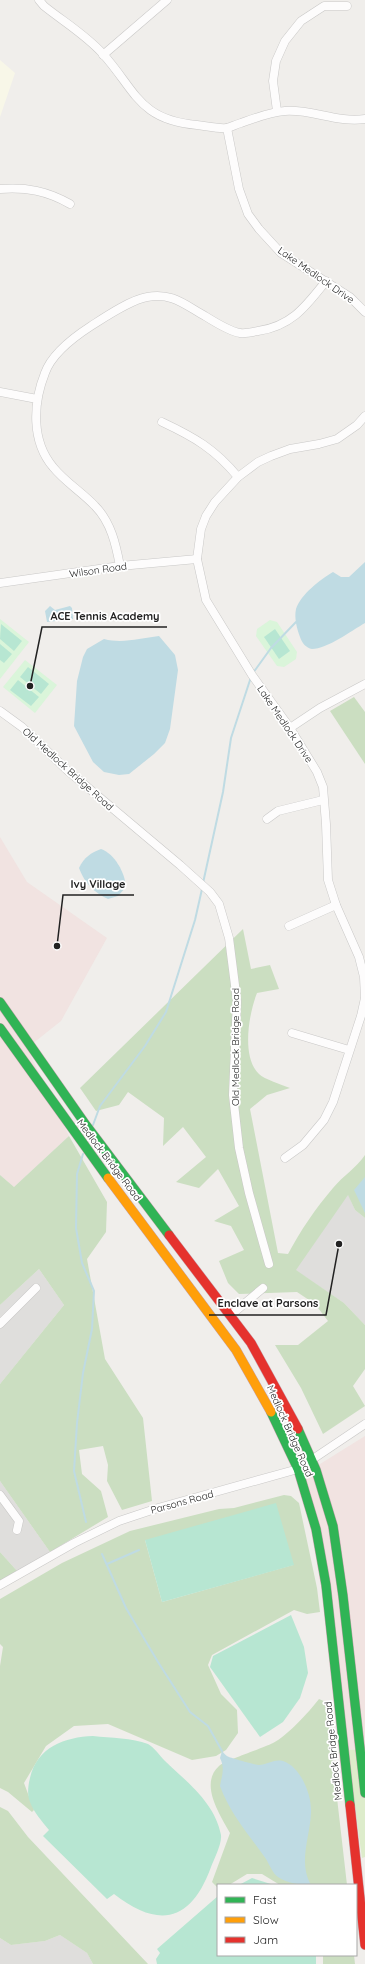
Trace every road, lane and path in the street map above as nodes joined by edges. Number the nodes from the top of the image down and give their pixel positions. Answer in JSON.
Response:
{"nodes":[{"id":1,"x":39,"y":0,"type":"edge"},
{"id":2,"x":167,"y":0,"type":"edge"},
{"id":3,"x":347,"y":6,"type":"dead end"},
{"id":4,"x":103,"y":55,"type":"junction"},
{"id":5,"x":277,"y":111,"type":"junction"},
{"id":6,"x":365,"y":119,"type":"edge"},
{"id":7,"x":227,"y":128,"type":"junction"},
{"id":8,"x":0,"y":189,"type":"edge"},
{"id":9,"x":70,"y":204,"type":"dead end"},
{"id":10,"x":326,"y":280,"type":"junction"},
{"id":11,"x":365,"y":312,"type":"edge"},
{"id":12,"x":0,"y":392,"type":"edge"},
{"id":13,"x":37,"y":399,"type":"junction"},
{"id":14,"x":365,"y":416,"type":"edge"},
{"id":15,"x":162,"y":422,"type":"dead end"},
{"id":16,"x":238,"y":477,"type":"junction"},
{"id":17,"x":197,"y":559,"type":"junction"},
{"id":18,"x":120,"y":566,"type":"junction"},
{"id":19,"x":0,"y":583,"type":"edge"},
{"id":20,"x":365,"y":684,"type":"edge"},
{"id":21,"x":0,"y":711,"type":"edge"},
{"id":22,"x":290,"y":728,"type":"junction"},
{"id":23,"x":324,"y":800,"type":"junction"},
{"id":24,"x":267,"y":819,"type":"dead end"},
{"id":25,"x":336,"y":905,"type":"junction"},
{"id":26,"x":289,"y":926,"type":"dead end"},
{"id":27,"x":0,"y":1002,"type":"edge"},
{"id":28,"x":0,"y":1028,"type":"edge"},
{"id":29,"x":292,"y":1033,"type":"dead end"},
{"id":30,"x":349,"y":1050,"type":"junction"},
{"id":31,"x":285,"y":1158,"type":"dead end"},
{"id":32,"x":269,"y":1264,"type":"dead end"},
{"id":33,"x":36,"y":1288,"type":"dead end"},
{"id":34,"x":263,"y":1288,"type":"dead end"},
{"id":35,"x":232,"y":1315,"type":"junction"},
{"id":36,"x":0,"y":1324,"type":"edge"},
{"id":37,"x":365,"y":1424,"type":"edge"},
{"id":38,"x":313,"y":1459,"type":"junction"},
{"id":39,"x":298,"y":1469,"type":"junction"},
{"id":40,"x":0,"y":1495,"type":"edge"},
{"id":41,"x":17,"y":1530,"type":"dead end"},
{"id":42,"x":0,"y":1585,"type":"edge"},
{"id":43,"x":365,"y":1793,"type":"edge"},
{"id":44,"x":365,"y":1945,"type":"edge"}],
"edges":[{"from":1,"to":4,"type":"street"},
{"from":2,"to":4,"type":"street"},
{"from":3,"to":5,"type":"street"},
{"from":4,"to":7,"type":"street"},
{"from":5,"to":6,"type":"street"},
{"from":5,"to":7,"type":"street"},
{"from":7,"to":10,"type":"street","name":"Lake Medlock Drive"},
{"from":8,"to":9,"type":"street"},
{"from":10,"to":11,"type":"street","name":"Lake Medlock Drive"},
{"from":10,"to":13,"type":"street"},
{"from":12,"to":13,"type":"street"},
{"from":13,"to":18,"type":"street"},
{"from":14,"to":16,"type":"street","name":"Lake Medlock Drive"},
{"from":15,"to":16,"type":"street"},
{"from":16,"to":17,"type":"street","name":"Lake Medlock Drive"},
{"from":17,"to":18,"type":"street","name":"Wilson Road"},
{"from":17,"to":22,"type":"street","name":"Lake Medlock Drive"},
{"from":18,"to":19,"type":"street","name":"Wilson Road"},
{"from":20,"to":22,"type":"street"},
{"from":21,"to":32,"type":"street","name":"Old Medlock Bridge Road"},
{"from":22,"to":23,"type":"street","name":"Lake Medlock Drive"},
{"from":23,"to":24,"type":"street"},
{"from":23,"to":25,"type":"street","name":"Lake Medlock Drive"},
{"from":25,"to":26,"type":"street"},
{"from":25,"to":30,"type":"street","name":"Lake Medlock Drive"},
{"from":27,"to":35,"type":"highway","name":"Medlock Bridge Road"},
{"from":28,"to":39,"type":"highway","name":"Medlock Bridge Road"},
{"from":29,"to":30,"type":"street"},
{"from":30,"to":31,"type":"street","name":"Lake Medlock Drive"},
{"from":33,"to":36,"type":"street"},
{"from":34,"to":35,"type":"street"},
{"from":35,"to":38,"type":"highway","name":"Medlock Bridge Road"},
{"from":37,"to":38,"type":"street","name":"Parsons Road"},
{"from":38,"to":39,"type":"street","name":"Parsons Road"},
{"from":38,"to":43,"type":"highway","name":"Medlock Bridge Road"},
{"from":39,"to":42,"type":"street","name":"Parsons Road"},
{"from":39,"to":44,"type":"highway","name":"Medlock Bridge Road"},
{"from":40,"to":41,"type":"street"}]}
